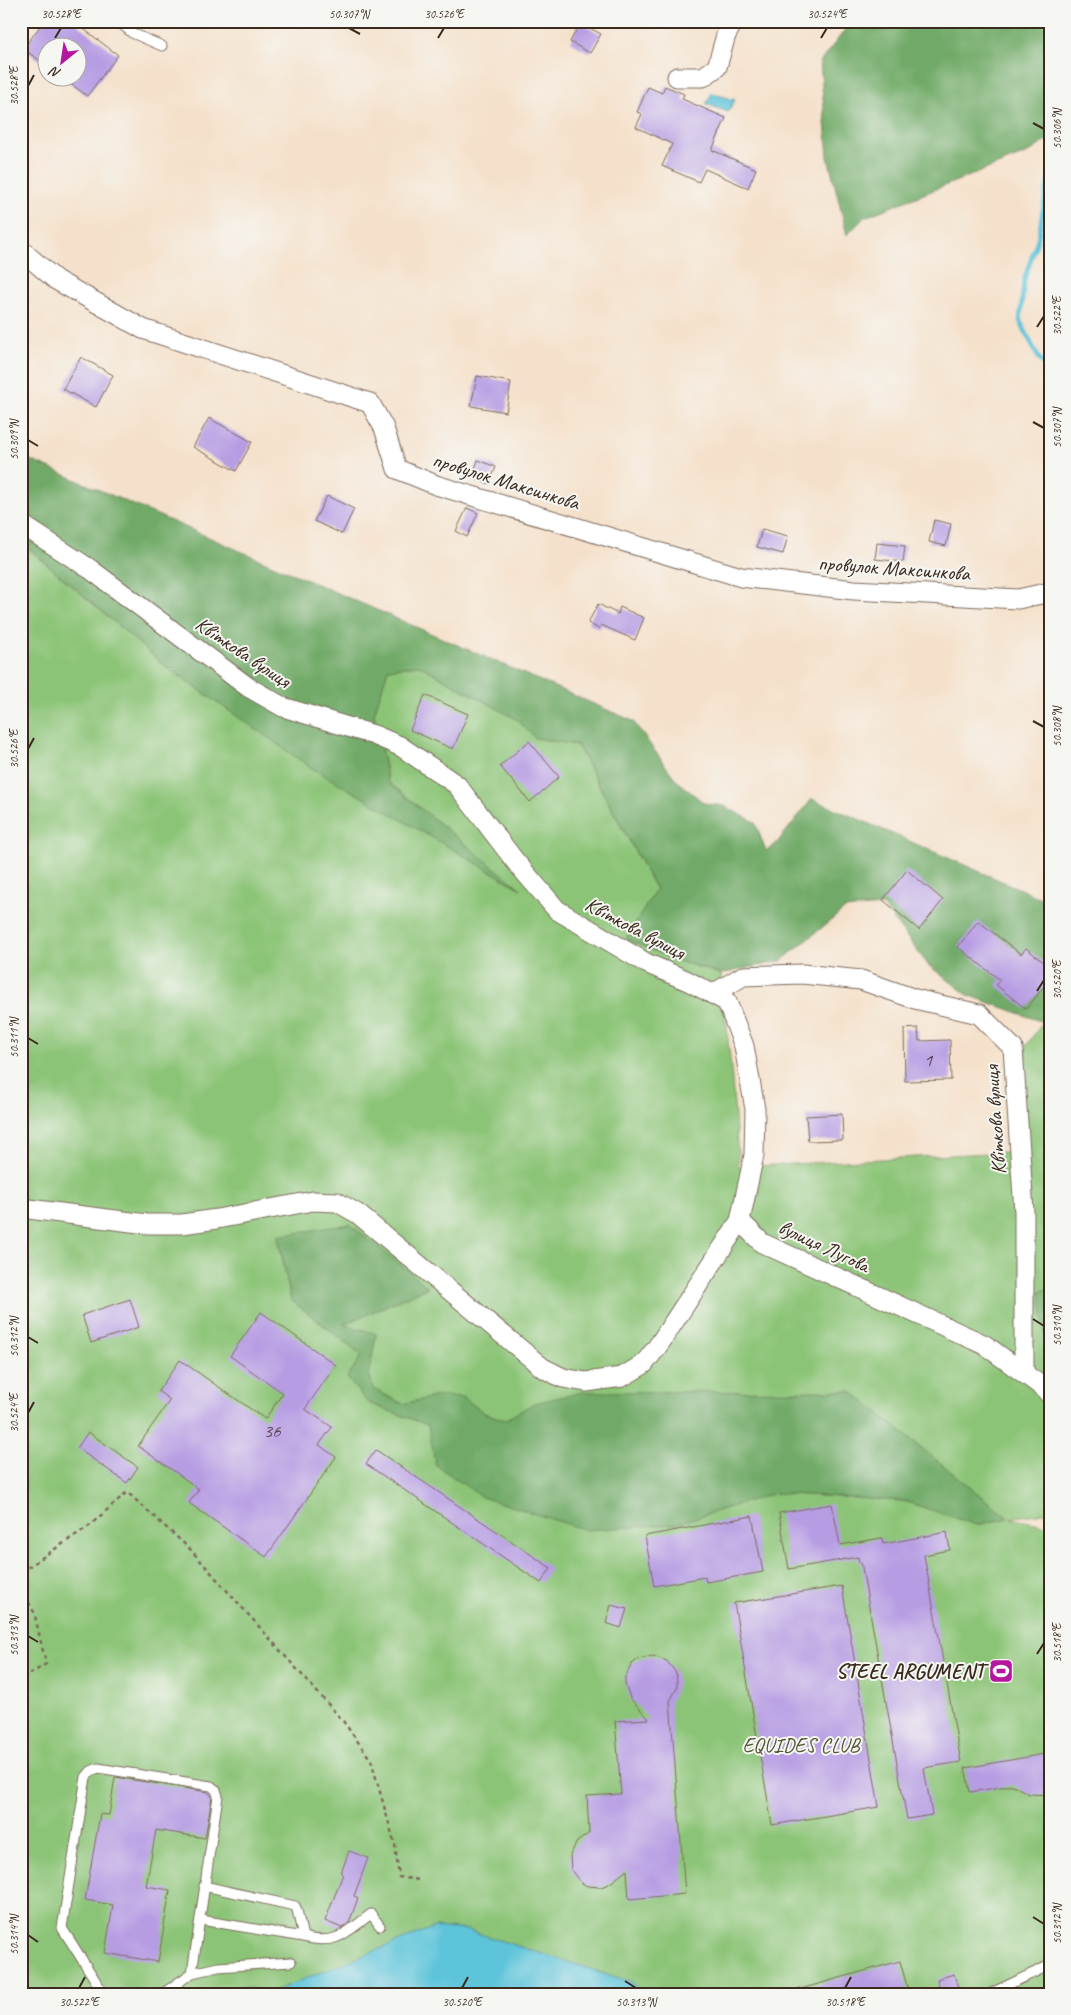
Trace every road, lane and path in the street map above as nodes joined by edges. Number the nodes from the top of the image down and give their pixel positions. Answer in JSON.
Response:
{"nodes":[{"id":1,"x":118,"y":21,"type":"edge"},
{"id":2,"x":734,"y":21,"type":"edge"},
{"id":3,"x":162,"y":46,"type":"dead end"},
{"id":4,"x":677,"y":77,"type":"dead end"},
{"id":5,"x":21,"y":250,"type":"edge"},
{"id":6,"x":21,"y":524,"type":"edge"},
{"id":7,"x":1050,"y":592,"type":"edge"},
{"id":8,"x":713,"y":994,"type":"junction"},
{"id":9,"x":21,"y":1208,"type":"edge"},
{"id":10,"x":740,"y":1221,"type":"junction"},
{"id":11,"x":1024,"y":1373,"type":"junction"},
{"id":12,"x":1050,"y":1395,"type":"edge"},
{"id":13,"x":21,"y":1572,"type":"edge"},
{"id":14,"x":21,"y":1588,"type":"edge"},
{"id":15,"x":21,"y":1680,"type":"edge"},
{"id":16,"x":419,"y":1880,"type":"dead end"},
{"id":17,"x":204,"y":1886,"type":"junction"},
{"id":18,"x":200,"y":1920,"type":"junction"},
{"id":19,"x":380,"y":1926,"type":"dead end"},
{"id":20,"x":303,"y":1937,"type":"junction"},
{"id":21,"x":291,"y":1962,"type":"dead end"},
{"id":22,"x":1050,"y":1965,"type":"edge"},
{"id":23,"x":192,"y":1972,"type":"junction"},
{"id":24,"x":104,"y":1994,"type":"edge"},
{"id":25,"x":162,"y":1994,"type":"edge"},
{"id":26,"x":989,"y":1994,"type":"edge"}],
"edges":[{"from":1,"to":3,"type":"lane"},
{"from":2,"to":4,"type":"street"},
{"from":5,"to":7,"type":"street","name":"провулок Максинкова"},
{"from":6,"to":8,"type":"street","name":"Квіткова вулиця"},
{"from":8,"to":10,"type":"street"},
{"from":8,"to":11,"type":"street","name":"Квіткова вулиця"},
{"from":9,"to":10,"type":"street"},
{"from":10,"to":11,"type":"street","name":"вулиця Лугова"},
{"from":11,"to":12,"type":"street","name":"вулиця Лугова"},
{"from":13,"to":16,"type":"path"},
{"from":14,"to":15,"type":"path"},
{"from":17,"to":18,"type":"lane"},
{"from":17,"to":20,"type":"lane"},
{"from":17,"to":24,"type":"lane"},
{"from":18,"to":20,"type":"lane"},
{"from":18,"to":23,"type":"lane"},
{"from":19,"to":20,"type":"lane"},
{"from":21,"to":23,"type":"lane"},
{"from":22,"to":26,"type":"lane"},
{"from":23,"to":25,"type":"lane"}]}
